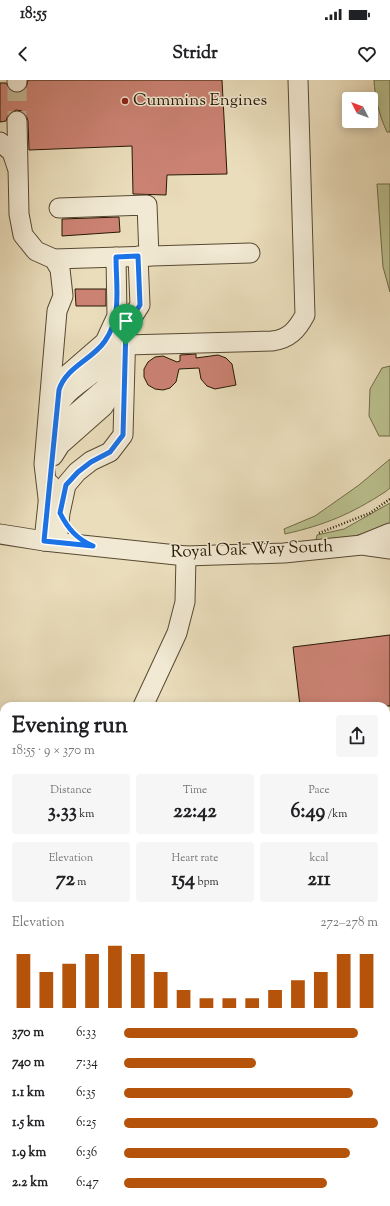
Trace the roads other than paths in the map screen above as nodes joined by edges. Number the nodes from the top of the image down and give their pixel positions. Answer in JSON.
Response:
{"nodes":[{"id":1,"x":298,"y":80,"type":"edge"},
{"id":2,"x":18,"y":121,"type":"tunnel mouth"},
{"id":3,"x":0,"y":142,"type":"edge"},
{"id":4,"x":18,"y":175,"type":"junction"},
{"id":5,"x":59,"y":208,"type":"dead end"},
{"id":6,"x":250,"y":253,"type":"dead end"},
{"id":7,"x":144,"y":256,"type":"junction"},
{"id":8,"x":116,"y":257,"type":"junction"},
{"id":9,"x":54,"y":259,"type":"junction"},
{"id":10,"x":115,"y":350,"type":"junction"},
{"id":11,"x":54,"y":436,"type":"junction"},
{"id":12,"x":48,"y":498,"type":"junction"},
{"id":13,"x":60,"y":513,"type":"junction"},
{"id":14,"x":0,"y":534,"type":"edge"},
{"id":15,"x":390,"y":534,"type":"edge"},
{"id":16,"x":51,"y":541,"type":"junction"},
{"id":17,"x":362,"y":545,"type":"junction"},
{"id":18,"x":93,"y":546,"type":"junction"},
{"id":19,"x":390,"y":549,"type":"edge"},
{"id":20,"x":186,"y":556,"type":"junction"},
{"id":21,"x":145,"y":702,"type":"edge"}],
"edges":[{"from":1,"to":10,"type":"street"},
{"from":2,"to":4,"type":"street"},
{"from":3,"to":4,"type":"street"},
{"from":4,"to":9,"type":"street"},
{"from":5,"to":7,"type":"street"},
{"from":6,"to":7,"type":"street"},
{"from":7,"to":8,"type":"street"},
{"from":7,"to":10,"type":"street"},
{"from":8,"to":9,"type":"street"},
{"from":8,"to":10,"type":"street"},
{"from":9,"to":12,"type":"street"},
{"from":10,"to":11,"type":"street"},
{"from":10,"to":11,"type":"street"},
{"from":10,"to":11,"type":"street"},
{"from":10,"to":13,"type":"street"},
{"from":11,"to":12,"type":"street"},
{"from":12,"to":16,"type":"street"},
{"from":13,"to":16,"type":"street"},
{"from":13,"to":18,"type":"street"},
{"from":14,"to":16,"type":"street","name":"Royal Oak Way South"},
{"from":15,"to":17,"type":"street","name":"Royal Oak Way South"},
{"from":16,"to":18,"type":"street","name":"Royal Oak Way South"},
{"from":17,"to":19,"type":"street","name":"Royal Oak Way South"},
{"from":17,"to":20,"type":"street","name":"Royal Oak Way South"},
{"from":18,"to":20,"type":"street","name":"Royal Oak Way South"},
{"from":20,"to":21,"type":"street"}]}
